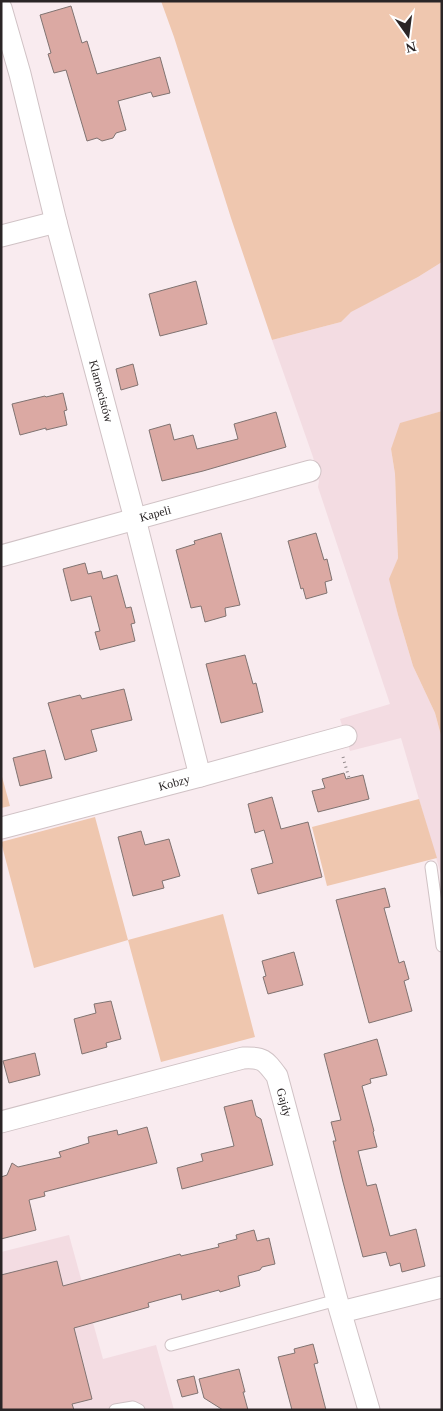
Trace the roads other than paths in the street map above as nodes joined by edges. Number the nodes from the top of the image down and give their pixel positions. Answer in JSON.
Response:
{"nodes":[{"id":1,"x":1,"y":8,"type":"edge"},
{"id":2,"x":56,"y":222,"type":"junction"},
{"id":3,"x":1,"y":236,"type":"edge"},
{"id":4,"x":310,"y":471,"type":"dead end"},
{"id":5,"x":135,"y":519,"type":"junction"},
{"id":6,"x":1,"y":556,"type":"edge"},
{"id":7,"x":344,"y":745,"type":"road end"},
{"id":8,"x":200,"y":776,"type":"junction"},
{"id":9,"x":1,"y":828,"type":"edge"},
{"id":10,"x":431,"y":867,"type":"dead end"},
{"id":11,"x":442,"y":946,"type":"edge"},
{"id":12,"x":1,"y":1122,"type":"edge"},
{"id":13,"x":442,"y":1287,"type":"edge"},
{"id":14,"x":339,"y":1306,"type":"junction"},
{"id":15,"x":171,"y":1345,"type":"dead end"},
{"id":16,"x":115,"y":1410,"type":"edge"},
{"id":17,"x":139,"y":1410,"type":"edge"},
{"id":18,"x":369,"y":1410,"type":"edge"}],
"edges":[{"from":1,"to":2,"type":"street","name":"Klarnecistów"},
{"from":2,"to":3,"type":"street"},
{"from":2,"to":5,"type":"street","name":"Klarnecistów"},
{"from":4,"to":5,"type":"street","name":"Kapeli"},
{"from":5,"to":6,"type":"street","name":"Kapeli"},
{"from":5,"to":8,"type":"street","name":"Klarnecistów"},
{"from":7,"to":8,"type":"street","name":"Kobzy"},
{"from":8,"to":9,"type":"street","name":"Kobzy"},
{"from":10,"to":11,"type":"lane"},
{"from":12,"to":14,"type":"street","name":"Gajdy"},
{"from":13,"to":14,"type":"street"},
{"from":14,"to":15,"type":"lane"},
{"from":14,"to":18,"type":"street","name":"Gajdy"},
{"from":16,"to":17,"type":"lane"}]}
